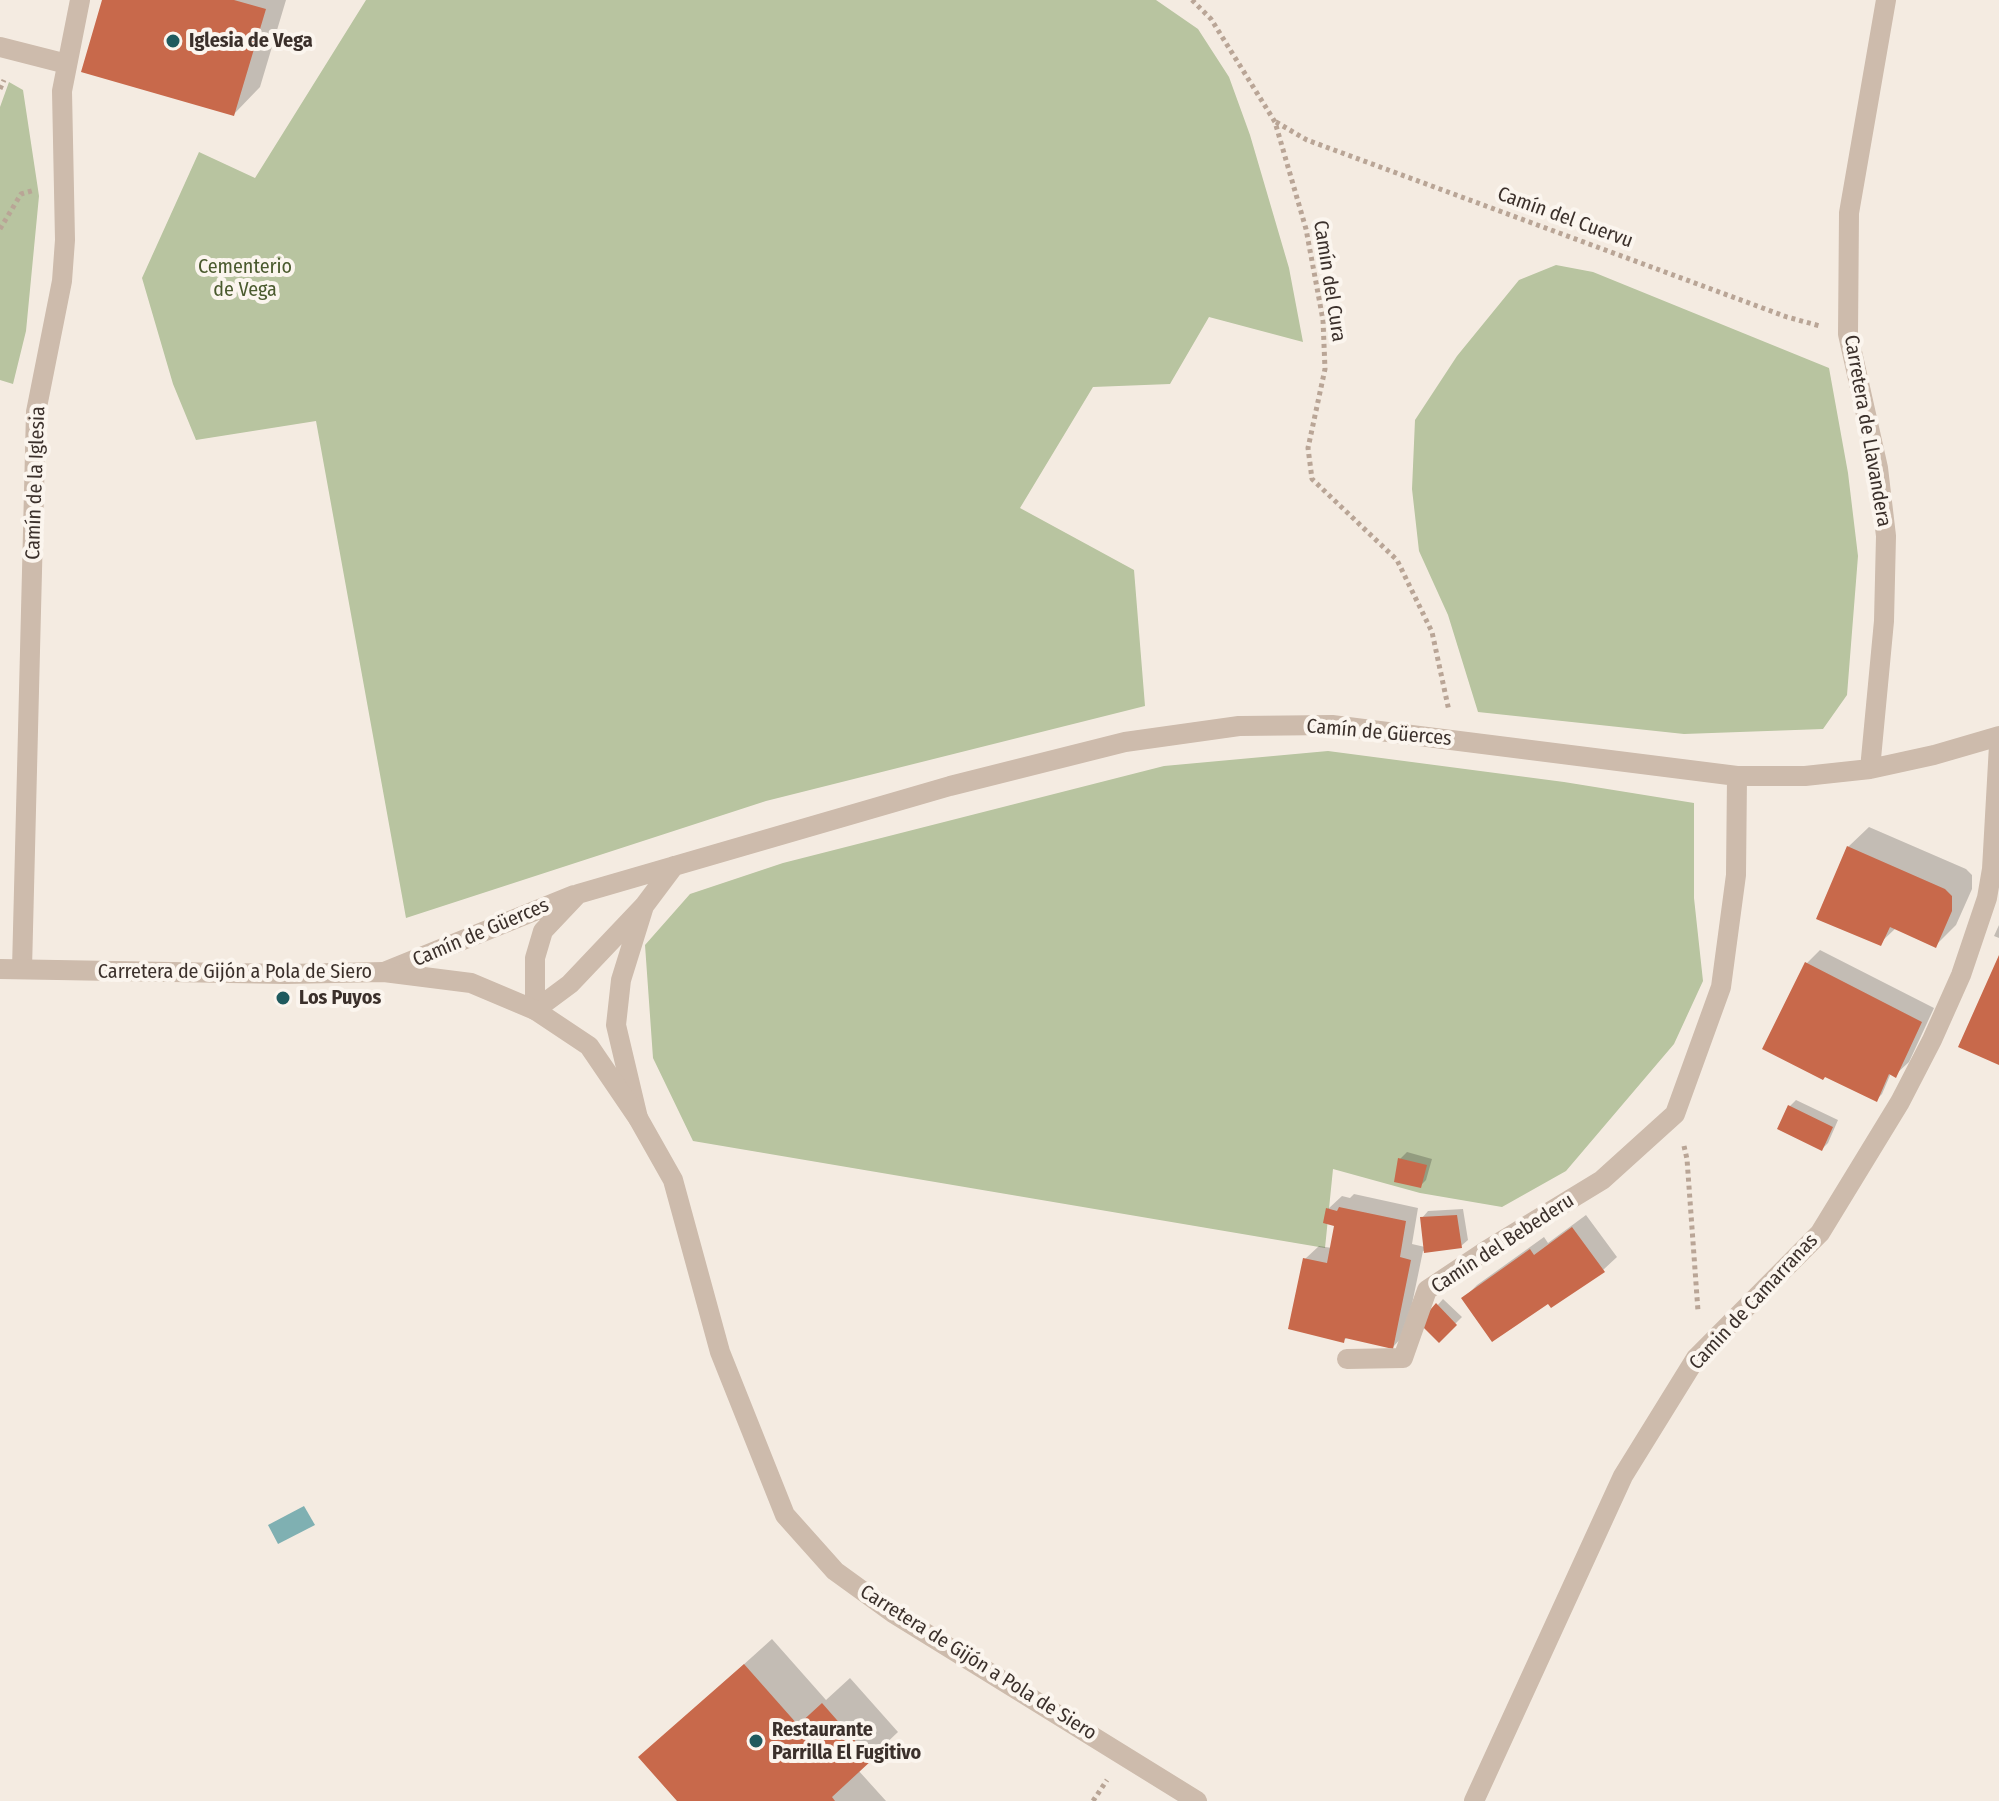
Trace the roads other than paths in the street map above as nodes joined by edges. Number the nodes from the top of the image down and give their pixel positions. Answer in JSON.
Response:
{"nodes":[{"id":1,"x":80,"y":0,"type":"edge"},
{"id":2,"x":1886,"y":0,"type":"edge"},
{"id":3,"x":0,"y":47,"type":"edge"},
{"id":4,"x":67,"y":64,"type":"junction"},
{"id":5,"x":1999,"y":736,"type":"edge"},
{"id":6,"x":1999,"y":745,"type":"edge"},
{"id":7,"x":1870,"y":769,"type":"junction"},
{"id":8,"x":1737,"y":776,"type":"junction"},
{"id":9,"x":674,"y":866,"type":"junction"},
{"id":10,"x":578,"y":894,"type":"junction"},
{"id":11,"x":644,"y":906,"type":"junction"},
{"id":12,"x":0,"y":969,"type":"edge"},
{"id":13,"x":22,"y":969,"type":"junction"},
{"id":14,"x":384,"y":972,"type":"junction"},
{"id":15,"x":535,"y":1010,"type":"junction"},
{"id":16,"x":638,"y":1118,"type":"junction"},
{"id":17,"x":1347,"y":1359,"type":"dead end"},
{"id":18,"x":1197,"y":1801,"type":"edge"},
{"id":19,"x":1474,"y":1801,"type":"edge"}],
"edges":[{"from":1,"to":4,"type":"street","name":"Camín de la Iglesia"},
{"from":2,"to":7,"type":"street","name":"Carretera de Llavandera"},
{"from":3,"to":4,"type":"street"},
{"from":4,"to":13,"type":"street","name":"Camín de la Iglesia"},
{"from":5,"to":7,"type":"street","name":"Camín de Güerces"},
{"from":6,"to":19,"type":"street","name":"Camin de Camarranas"},
{"from":7,"to":8,"type":"street","name":"Camín de Güerces"},
{"from":8,"to":9,"type":"street","name":"Camín de Güerces"},
{"from":8,"to":17,"type":"street","name":"Camín del Bebederu"},
{"from":9,"to":10,"type":"street","name":"Camín de Güerces"},
{"from":9,"to":11,"type":"street"},
{"from":10,"to":14,"type":"street","name":"Camín de Güerces"},
{"from":10,"to":15,"type":"street","name":"Camín de Güerces"},
{"from":11,"to":15,"type":"street"},
{"from":11,"to":16,"type":"street"},
{"from":12,"to":13,"type":"street","name":"Carretera de Gijón a Pola de Siero"},
{"from":13,"to":14,"type":"street","name":"Carretera de Gijón a Pola de Siero"},
{"from":14,"to":15,"type":"street","name":"Carretera de Gijón a Pola de Siero"},
{"from":15,"to":16,"type":"street","name":"Carretera de Gijón a Pola de Siero"},
{"from":16,"to":18,"type":"street","name":"Carretera de Gijón a Pola de Siero"}]}
